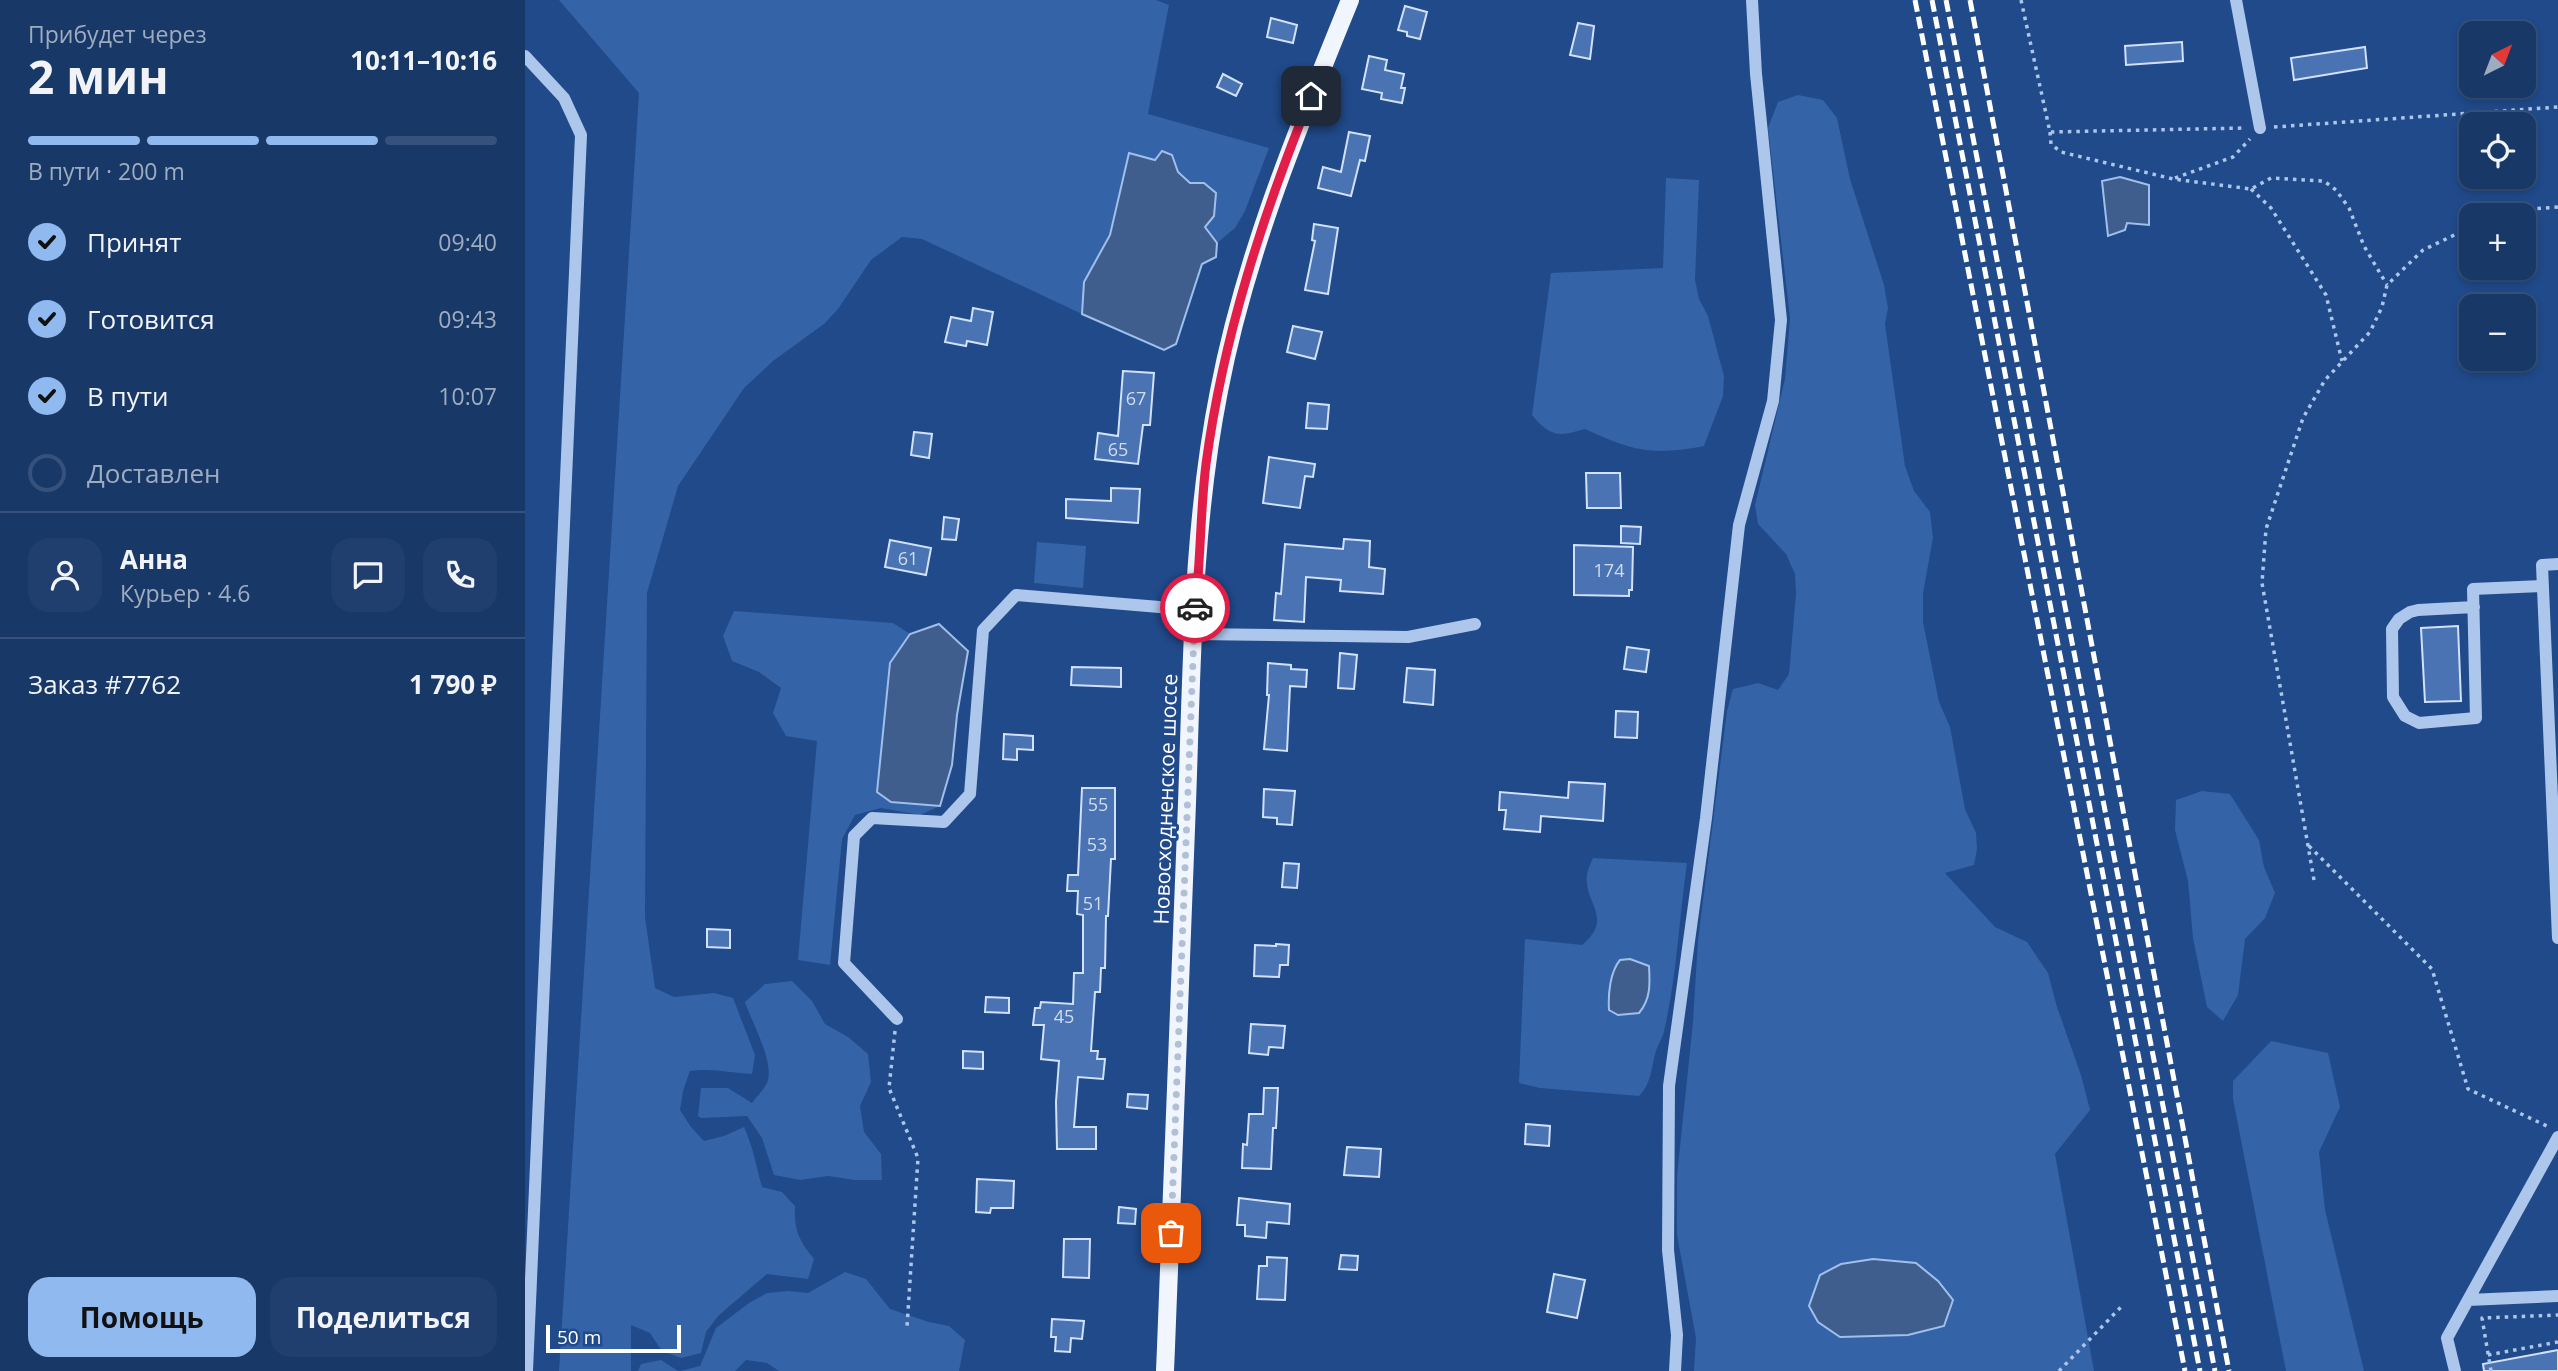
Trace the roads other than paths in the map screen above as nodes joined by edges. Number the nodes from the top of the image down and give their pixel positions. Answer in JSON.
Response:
{"nodes":[{"id":1,"x":1350,"y":0,"type":"edge"},
{"id":2,"x":1752,"y":0,"type":"edge"},
{"id":3,"x":2236,"y":0,"type":"edge"},
{"id":4,"x":525,"y":56,"type":"edge"},
{"id":5,"x":2260,"y":128,"type":"road end"},
{"id":6,"x":2558,"y":564,"type":"edge"},
{"id":7,"x":2543,"y":586,"type":"junction"},
{"id":8,"x":2474,"y":607,"type":"junction"},
{"id":9,"x":1195,"y":610,"type":"junction"},
{"id":10,"x":1475,"y":624,"type":"dead end"},
{"id":11,"x":1194,"y":634,"type":"junction"},
{"id":12,"x":2558,"y":938,"type":"edge"},
{"id":13,"x":897,"y":1019,"type":"road end"},
{"id":14,"x":2558,"y":1137,"type":"edge"},
{"id":15,"x":2558,"y":1296,"type":"edge"},
{"id":16,"x":2468,"y":1300,"type":"junction"},
{"id":17,"x":527,"y":1371,"type":"edge"},
{"id":18,"x":1165,"y":1371,"type":"edge"},
{"id":19,"x":1675,"y":1371,"type":"edge"},
{"id":20,"x":2455,"y":1371,"type":"edge"}],
"edges":[{"from":1,"to":9,"type":"main road","name":"Новосходненское шоссе"},
{"from":2,"to":19,"type":"street"},
{"from":3,"to":5,"type":"street"},
{"from":4,"to":17,"type":"street"},
{"from":6,"to":7,"type":"street"},
{"from":7,"to":8,"type":"street"},
{"from":7,"to":12,"type":"street"},
{"from":8,"to":8,"type":"street"},
{"from":9,"to":11,"type":"main road","name":"Новосходненское шоссе"},
{"from":9,"to":13,"type":"street"},
{"from":10,"to":11,"type":"street"},
{"from":11,"to":18,"type":"main road","name":"Новосходненское шоссе"},
{"from":14,"to":16,"type":"street"},
{"from":15,"to":16,"type":"street"},
{"from":16,"to":20,"type":"street"}]}
